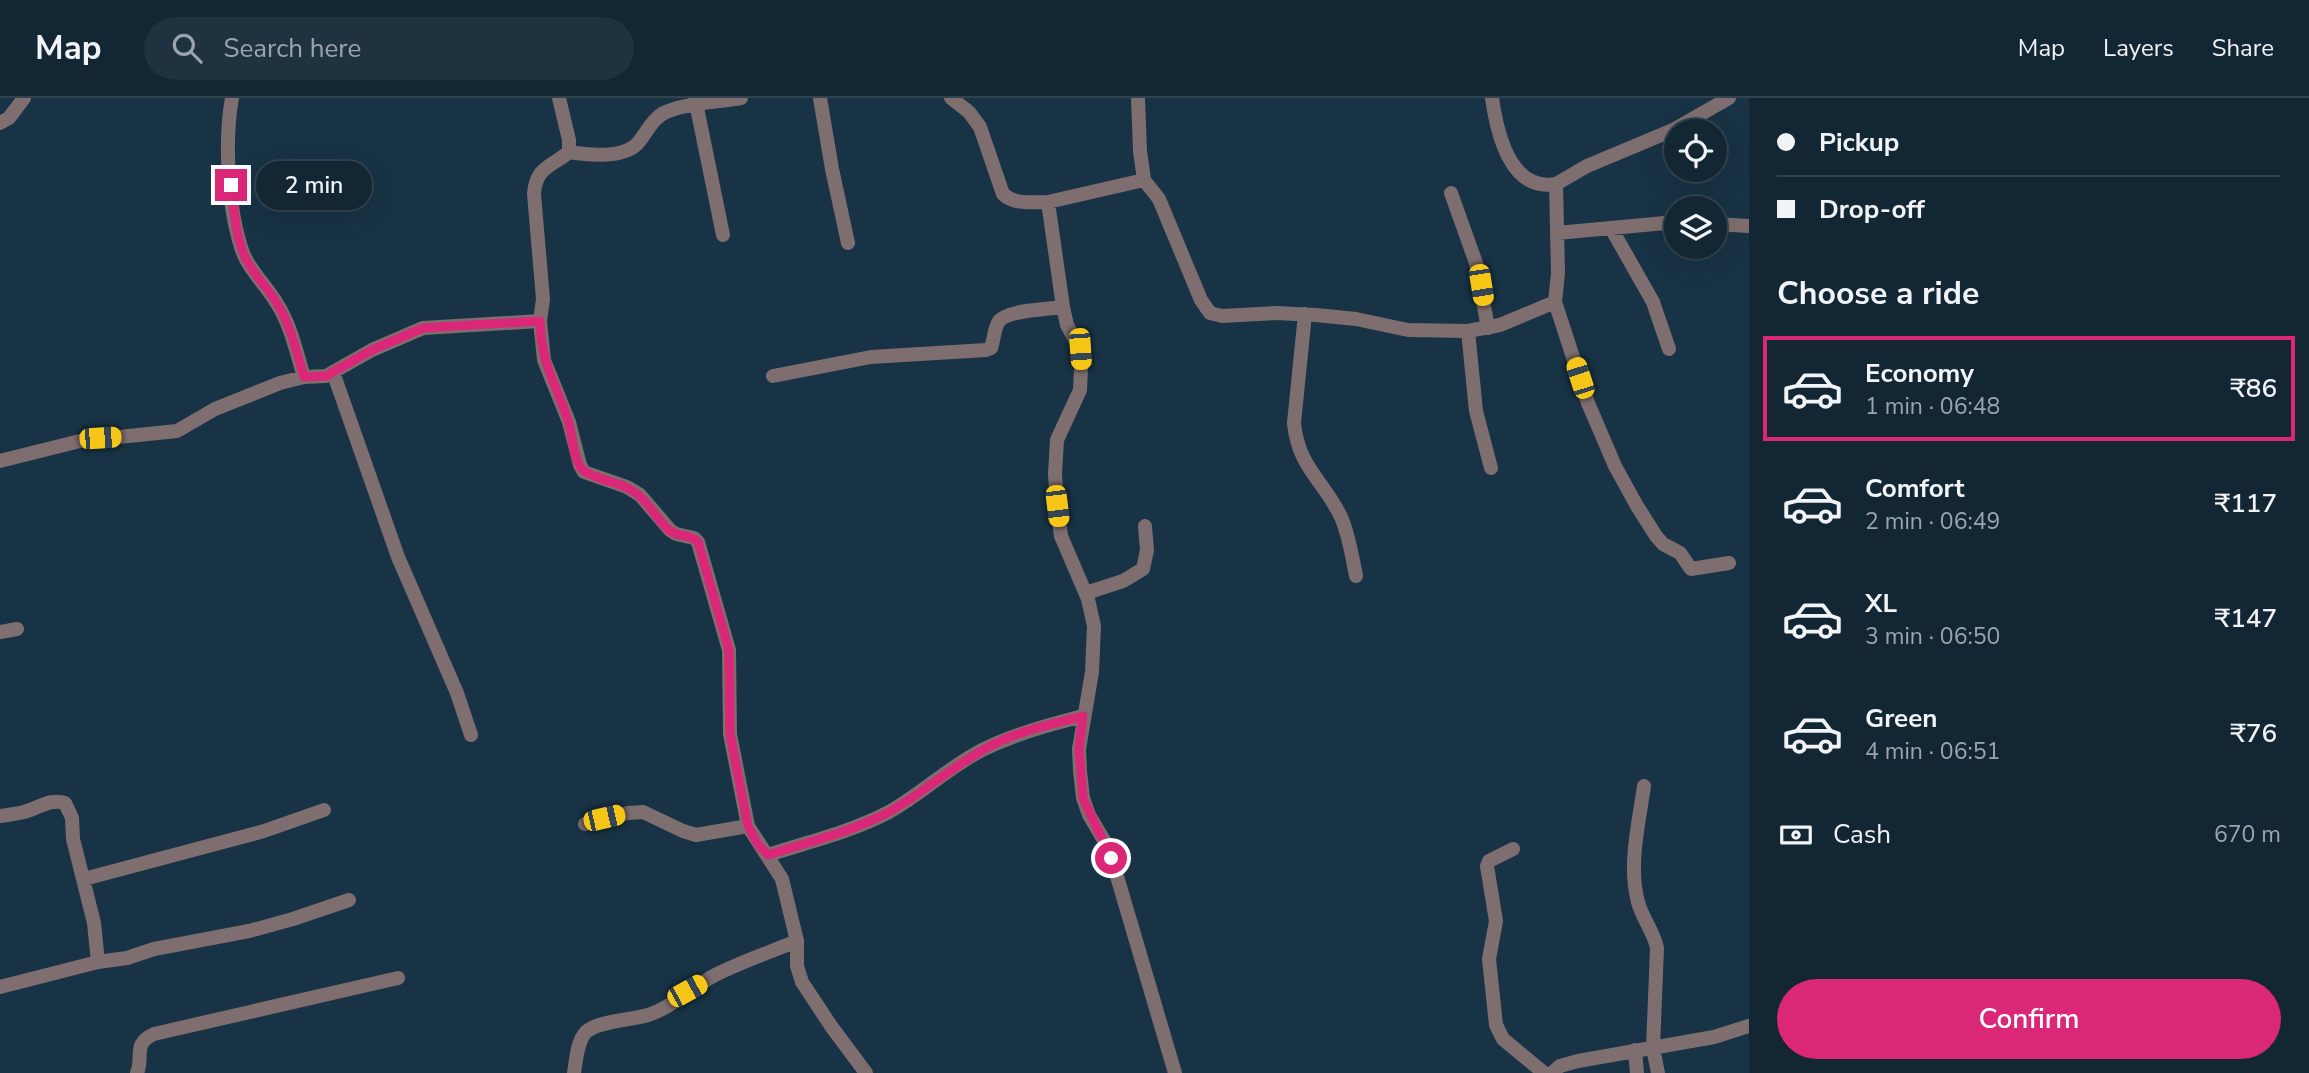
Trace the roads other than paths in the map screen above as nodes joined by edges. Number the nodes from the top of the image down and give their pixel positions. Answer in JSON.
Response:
{"nodes":[{"id":1,"x":24,"y":98,"type":"edge"},
{"id":2,"x":232,"y":98,"type":"edge"},
{"id":3,"x":559,"y":98,"type":"edge"},
{"id":4,"x":741,"y":98,"type":"edge"},
{"id":5,"x":821,"y":98,"type":"edge"},
{"id":6,"x":951,"y":98,"type":"edge"},
{"id":7,"x":1138,"y":98,"type":"edge"},
{"id":8,"x":1492,"y":98,"type":"edge"},
{"id":9,"x":1729,"y":98,"type":"edge"},
{"id":10,"x":696,"y":102,"type":"edge"},
{"id":11,"x":0,"y":123,"type":"edge"},
{"id":12,"x":569,"y":152,"type":"junction"},
{"id":13,"x":1144,"y":180,"type":"junction"},
{"id":14,"x":1556,"y":184,"type":"junction"},
{"id":15,"x":1451,"y":193,"type":"dead end"},
{"id":16,"x":1048,"y":202,"type":"junction"},
{"id":17,"x":1664,"y":223,"type":"edge"},
{"id":18,"x":1727,"y":225,"type":"edge"},
{"id":19,"x":1749,"y":226,"type":"edge"},
{"id":20,"x":1611,"y":228,"type":"junction"},
{"id":21,"x":1558,"y":233,"type":"junction"},
{"id":22,"x":723,"y":235,"type":"dead end"},
{"id":23,"x":848,"y":243,"type":"dead end"},
{"id":24,"x":1555,"y":302,"type":"junction"},
{"id":25,"x":1063,"y":307,"type":"junction"},
{"id":26,"x":1306,"y":314,"type":"junction"},
{"id":27,"x":540,"y":321,"type":"junction"},
{"id":28,"x":1488,"y":328,"type":"junction"},
{"id":29,"x":1468,"y":331,"type":"junction"},
{"id":30,"x":1669,"y":349,"type":"dead end"},
{"id":31,"x":333,"y":372,"type":"junction"},
{"id":32,"x":773,"y":376,"type":"dead end"},
{"id":33,"x":304,"y":377,"type":"junction"},
{"id":34,"x":0,"y":461,"type":"edge"},
{"id":35,"x":1491,"y":468,"type":"dead end"},
{"id":36,"x":1145,"y":526,"type":"dead end"},
{"id":37,"x":1729,"y":563,"type":"dead end"},
{"id":38,"x":1356,"y":576,"type":"dead end"},
{"id":39,"x":1086,"y":593,"type":"junction"},
{"id":40,"x":17,"y":629,"type":"dead end"},
{"id":41,"x":0,"y":632,"type":"edge"},
{"id":42,"x":1083,"y":716,"type":"junction"},
{"id":43,"x":471,"y":735,"type":"dead end"},
{"id":44,"x":1644,"y":786,"type":"dead end"},
{"id":45,"x":324,"y":810,"type":"dead end"},
{"id":46,"x":0,"y":816,"type":"edge"},
{"id":47,"x":585,"y":824,"type":"dead end"},
{"id":48,"x":748,"y":826,"type":"junction"},
{"id":49,"x":1513,"y":849,"type":"dead end"},
{"id":50,"x":768,"y":855,"type":"junction"},
{"id":51,"x":84,"y":879,"type":"junction"},
{"id":52,"x":349,"y":900,"type":"dead end"},
{"id":53,"x":797,"y":941,"type":"junction"},
{"id":54,"x":98,"y":962,"type":"junction"},
{"id":55,"x":398,"y":978,"type":"dead end"},
{"id":56,"x":0,"y":987,"type":"edge"},
{"id":57,"x":1749,"y":1026,"type":"edge"},
{"id":58,"x":1653,"y":1048,"type":"junction"},
{"id":59,"x":1636,"y":1051,"type":"junction"},
{"id":60,"x":137,"y":1073,"type":"edge"},
{"id":61,"x":574,"y":1073,"type":"edge"},
{"id":62,"x":866,"y":1073,"type":"edge"},
{"id":63,"x":1175,"y":1073,"type":"edge"},
{"id":64,"x":1544,"y":1073,"type":"edge"},
{"id":65,"x":1552,"y":1073,"type":"edge"},
{"id":66,"x":1637,"y":1073,"type":"edge"},
{"id":67,"x":1658,"y":1073,"type":"edge"}],
"edges":[{"from":1,"to":11,"type":"street"},
{"from":2,"to":33,"type":"street"},
{"from":3,"to":12,"type":"street"},
{"from":4,"to":10,"type":"street"},
{"from":5,"to":23,"type":"street"},
{"from":6,"to":16,"type":"street"},
{"from":7,"to":13,"type":"street"},
{"from":8,"to":14,"type":"street"},
{"from":9,"to":14,"type":"street"},
{"from":10,"to":12,"type":"street"},
{"from":10,"to":22,"type":"street"},
{"from":12,"to":27,"type":"street"},
{"from":13,"to":16,"type":"street"},
{"from":13,"to":26,"type":"street"},
{"from":14,"to":21,"type":"street"},
{"from":15,"to":28,"type":"street"},
{"from":16,"to":25,"type":"street"},
{"from":17,"to":20,"type":"street"},
{"from":18,"to":19,"type":"street"},
{"from":20,"to":21,"type":"street"},
{"from":20,"to":30,"type":"street"},
{"from":21,"to":24,"type":"street"},
{"from":24,"to":28,"type":"street"},
{"from":24,"to":37,"type":"street"},
{"from":25,"to":32,"type":"street"},
{"from":25,"to":39,"type":"street"},
{"from":26,"to":29,"type":"street"},
{"from":26,"to":38,"type":"street"},
{"from":27,"to":31,"type":"street"},
{"from":27,"to":48,"type":"street"},
{"from":28,"to":29,"type":"street"},
{"from":29,"to":35,"type":"street"},
{"from":31,"to":33,"type":"street"},
{"from":31,"to":43,"type":"street"},
{"from":33,"to":34,"type":"street"},
{"from":36,"to":39,"type":"street"},
{"from":39,"to":42,"type":"street"},
{"from":40,"to":41,"type":"street"},
{"from":42,"to":50,"type":"street"},
{"from":42,"to":63,"type":"street"},
{"from":44,"to":58,"type":"street"},
{"from":45,"to":51,"type":"street"},
{"from":46,"to":51,"type":"street"},
{"from":47,"to":48,"type":"street"},
{"from":48,"to":50,"type":"street"},
{"from":49,"to":64,"type":"street"},
{"from":50,"to":53,"type":"street"},
{"from":51,"to":54,"type":"street"},
{"from":52,"to":54,"type":"street"},
{"from":53,"to":61,"type":"street"},
{"from":53,"to":62,"type":"street"},
{"from":54,"to":56,"type":"street"},
{"from":55,"to":60,"type":"street"},
{"from":57,"to":58,"type":"street"},
{"from":58,"to":59,"type":"street"},
{"from":58,"to":67,"type":"street"},
{"from":59,"to":65,"type":"street"},
{"from":59,"to":66,"type":"street"}]}
